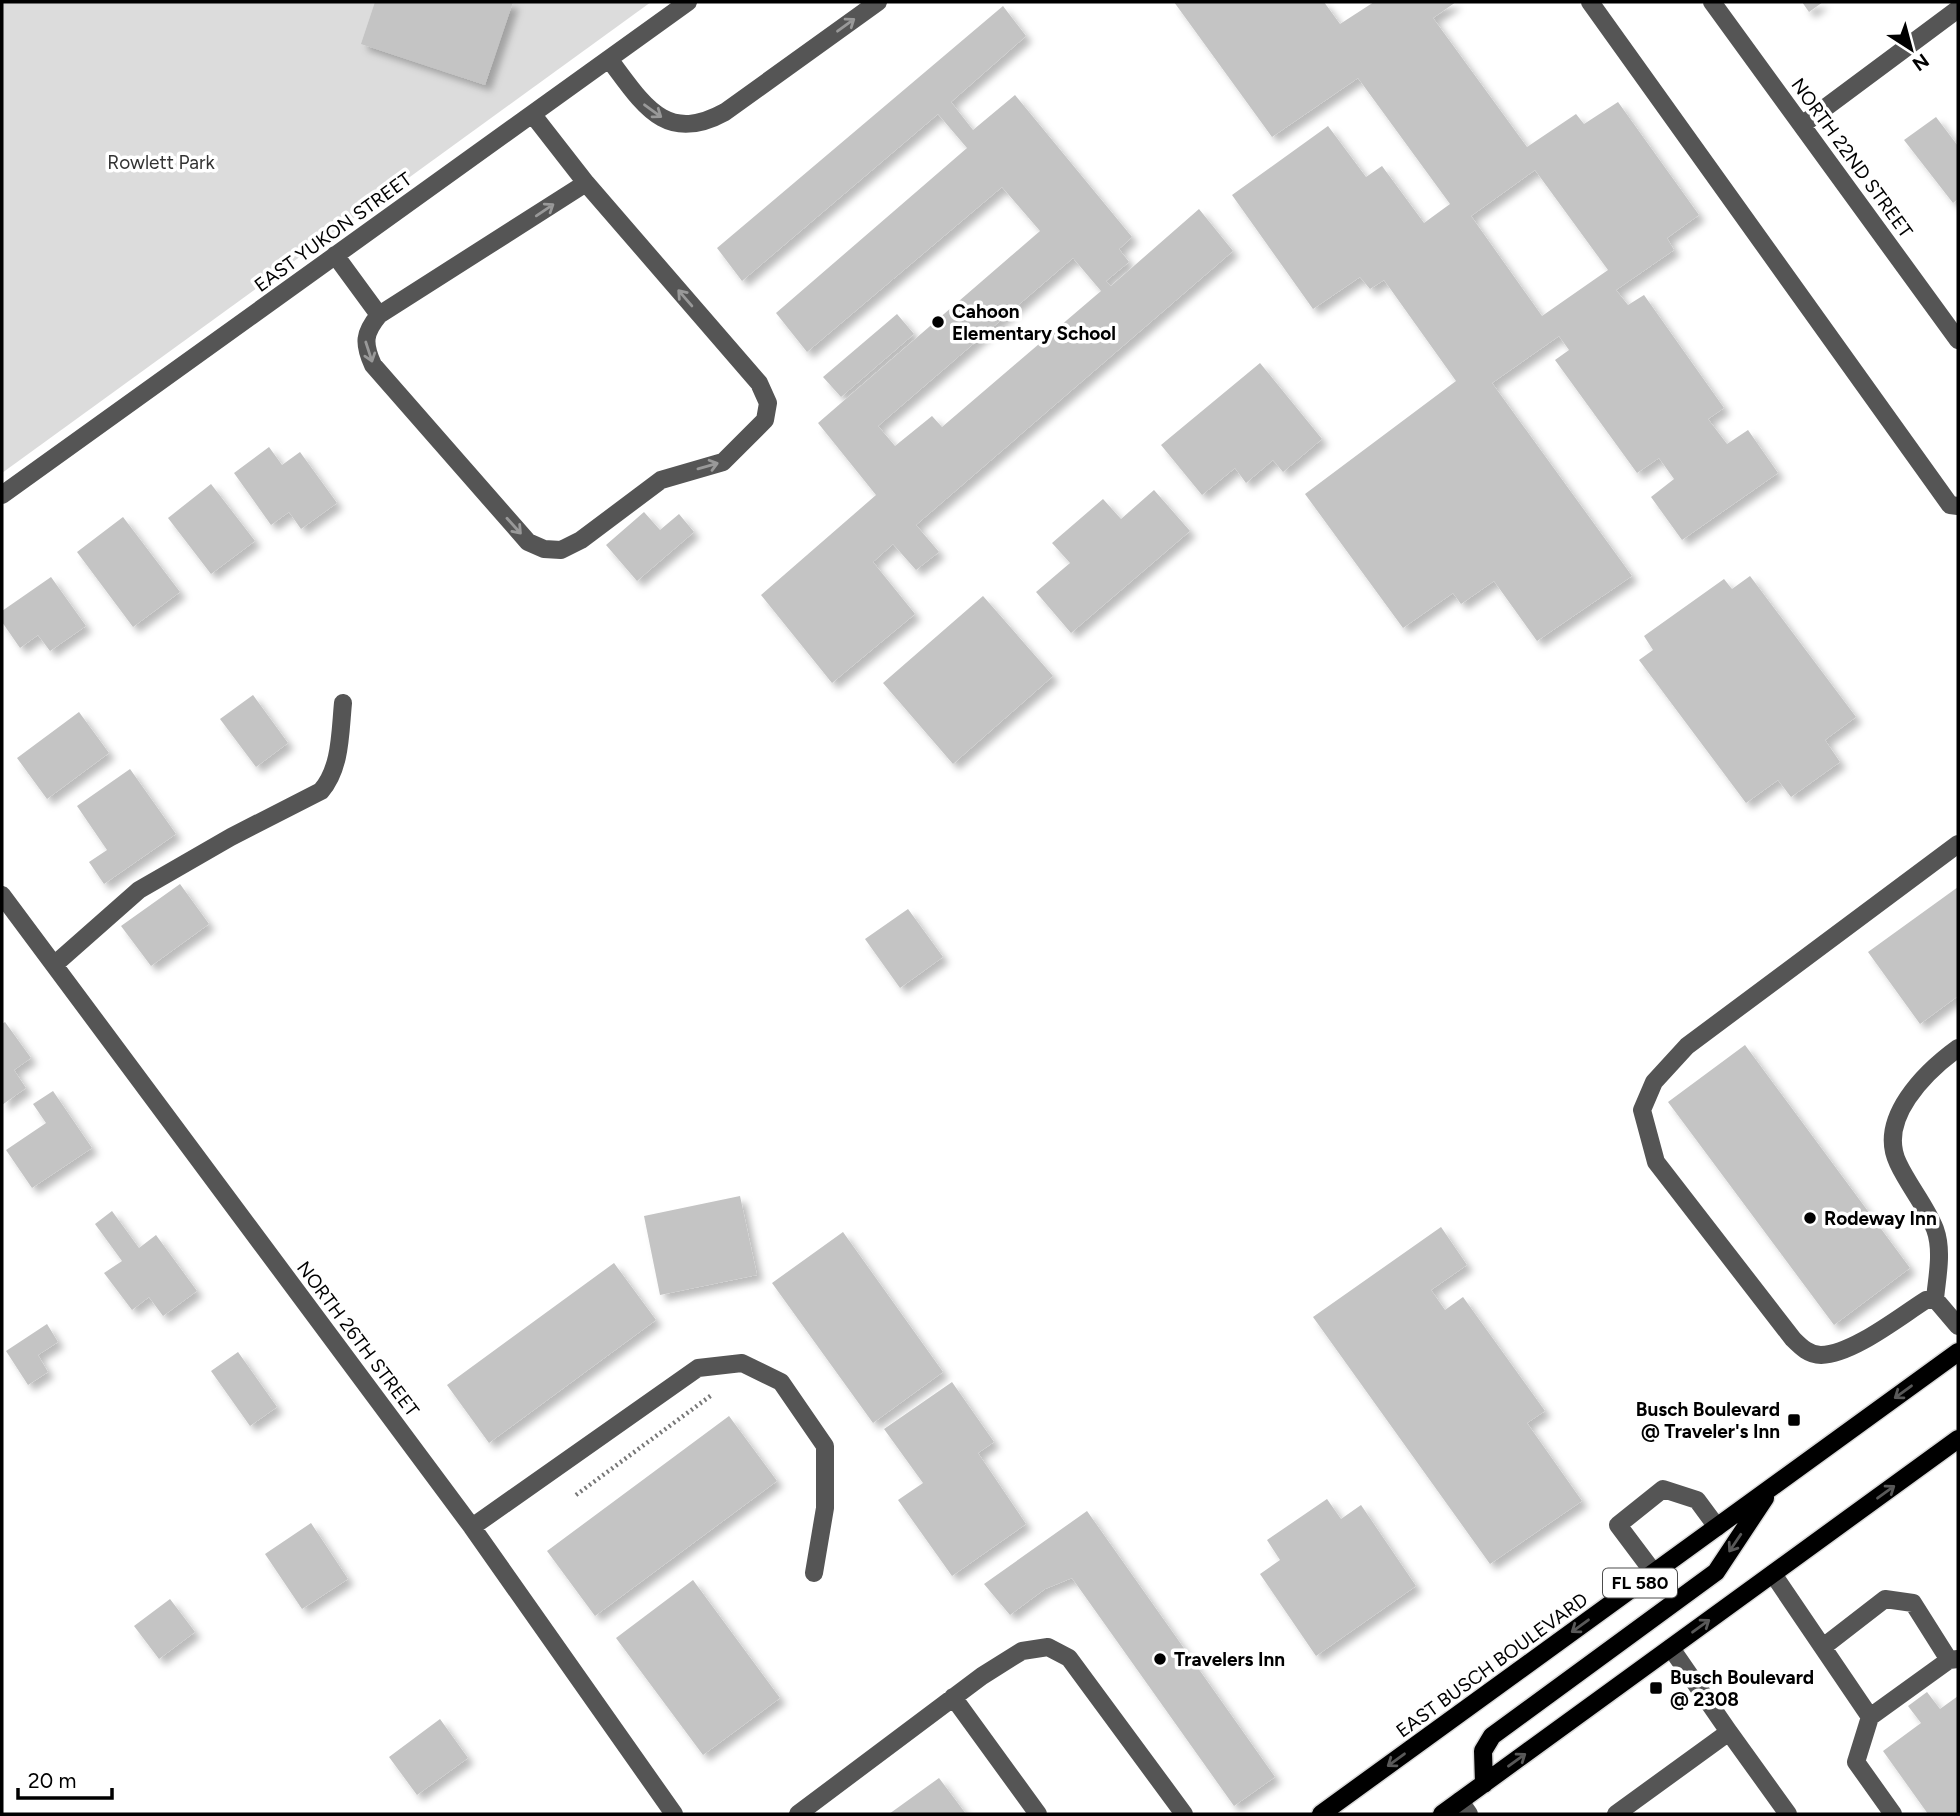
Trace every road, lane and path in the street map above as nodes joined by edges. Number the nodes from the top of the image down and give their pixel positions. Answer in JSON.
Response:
{"nodes":[{"id":1,"x":688,"y":2,"type":"edge"},
{"id":2,"x":878,"y":2,"type":"edge"},
{"id":3,"x":1590,"y":2,"type":"edge"},
{"id":4,"x":1712,"y":2,"type":"edge"},
{"id":5,"x":1958,"y":9,"type":"edge"},
{"id":6,"x":609,"y":59,"type":"junction"},
{"id":7,"x":533,"y":115,"type":"junction"},
{"id":8,"x":1802,"y":125,"type":"junction"},
{"id":9,"x":586,"y":183,"type":"junction"},
{"id":10,"x":335,"y":255,"type":"junction"},
{"id":11,"x":379,"y":315,"type":"junction"},
{"id":12,"x":1958,"y":340,"type":"edge"},
{"id":13,"x":2,"y":495,"type":"edge"},
{"id":14,"x":1958,"y":506,"type":"edge"},
{"id":15,"x":343,"y":703,"type":"dead end"},
{"id":16,"x":1958,"y":844,"type":"edge"},
{"id":17,"x":2,"y":895,"type":"edge"},
{"id":18,"x":54,"y":965,"type":"junction"},
{"id":19,"x":1958,"y":1048,"type":"edge"},
{"id":20,"x":1935,"y":1299,"type":"junction"},
{"id":21,"x":1958,"y":1326,"type":"edge"},
{"id":22,"x":1958,"y":1352,"type":"edge"},
{"id":23,"x":721,"y":1392,"type":"dead end"},
{"id":24,"x":1958,"y":1439,"type":"edge"},
{"id":25,"x":1773,"y":1486,"type":"junction"},
{"id":26,"x":576,"y":1494,"type":"dead end"},
{"id":27,"x":1717,"y":1527,"type":"junction"},
{"id":28,"x":472,"y":1528,"type":"junction"},
{"id":29,"x":814,"y":1573,"type":"dead end"},
{"id":30,"x":1654,"y":1573,"type":"junction"},
{"id":31,"x":1773,"y":1574,"type":"junction"},
{"id":32,"x":1823,"y":1647,"type":"junction"},
{"id":33,"x":1671,"y":1648,"type":"junction"},
{"id":34,"x":1954,"y":1659,"type":"edge"},
{"id":35,"x":953,"y":1697,"type":"junction"},
{"id":36,"x":1870,"y":1717,"type":"junction"},
{"id":37,"x":1729,"y":1732,"type":"junction"},
{"id":38,"x":1484,"y":1784,"type":"junction"},
{"id":39,"x":1465,"y":1808,"type":"edge"},
{"id":40,"x":674,"y":1814,"type":"edge"},
{"id":41,"x":798,"y":1814,"type":"edge"},
{"id":42,"x":1038,"y":1814,"type":"edge"},
{"id":43,"x":1184,"y":1814,"type":"edge"},
{"id":44,"x":1321,"y":1814,"type":"edge"},
{"id":45,"x":1442,"y":1814,"type":"edge"},
{"id":46,"x":1616,"y":1814,"type":"edge"},
{"id":47,"x":1788,"y":1814,"type":"edge"},
{"id":48,"x":1894,"y":1814,"type":"edge"}],
"edges":[{"from":1,"to":6,"type":"street","name":"EAST YUKON STREET"},
{"from":6,"to":2,"type":"street","one_way":true},
{"from":3,"to":14,"type":"street"},
{"from":4,"to":8,"type":"street","name":"NORTH 22ND STREET"},
{"from":5,"to":8,"type":"street"},
{"from":6,"to":7,"type":"street","name":"EAST YUKON STREET"},
{"from":7,"to":9,"type":"street"},
{"from":7,"to":10,"type":"street","name":"EAST YUKON STREET"},
{"from":8,"to":12,"type":"street","name":"NORTH 22ND STREET"},
{"from":11,"to":9,"type":"street","one_way":true},
{"from":11,"to":9,"type":"street","one_way":true},
{"from":10,"to":11,"type":"street"},
{"from":10,"to":13,"type":"street","name":"EAST YUKON STREET"},
{"from":15,"to":18,"type":"street"},
{"from":16,"to":20,"type":"street"},
{"from":17,"to":18,"type":"street","name":"NORTH 26TH STREET"},
{"from":18,"to":28,"type":"street","name":"NORTH 26TH STREET"},
{"from":19,"to":20,"type":"street"},
{"from":20,"to":21,"type":"street"},
{"from":22,"to":25,"type":"main road","name":"EAST BUSCH BOULEVARD","number":"FL 580","one_way":true},
{"from":23,"to":26,"type":"path"},
{"from":31,"to":24,"type":"main road","one_way":true},
{"from":25,"to":27,"type":"main road","name":"EAST BUSCH BOULEVARD","number":"FL 580"},
{"from":25,"to":38,"type":"main road","one_way":true},
{"from":27,"to":30,"type":"main road","name":"EAST BUSCH BOULEVARD","number":"FL 580"},
{"from":27,"to":30,"type":"street"},
{"from":28,"to":29,"type":"street"},
{"from":28,"to":40,"type":"street","name":"NORTH 26TH STREET"},
{"from":30,"to":44,"type":"main road","name":"EAST BUSCH BOULEVARD","number":"FL 580","one_way":true},
{"from":31,"to":32,"type":"street"},
{"from":33,"to":31,"type":"main road","one_way":true},
{"from":32,"to":34,"type":"street"},
{"from":32,"to":36,"type":"street"},
{"from":33,"to":37,"type":"street"},
{"from":38,"to":33,"type":"main road","one_way":true},
{"from":34,"to":36,"type":"street"},
{"from":35,"to":41,"type":"street"},
{"from":35,"to":42,"type":"street"},
{"from":35,"to":43,"type":"street"},
{"from":36,"to":48,"type":"street"},
{"from":37,"to":46,"type":"street"},
{"from":37,"to":47,"type":"street"},
{"from":38,"to":39,"type":"main road"},
{"from":39,"to":45,"type":"main road"}]}
